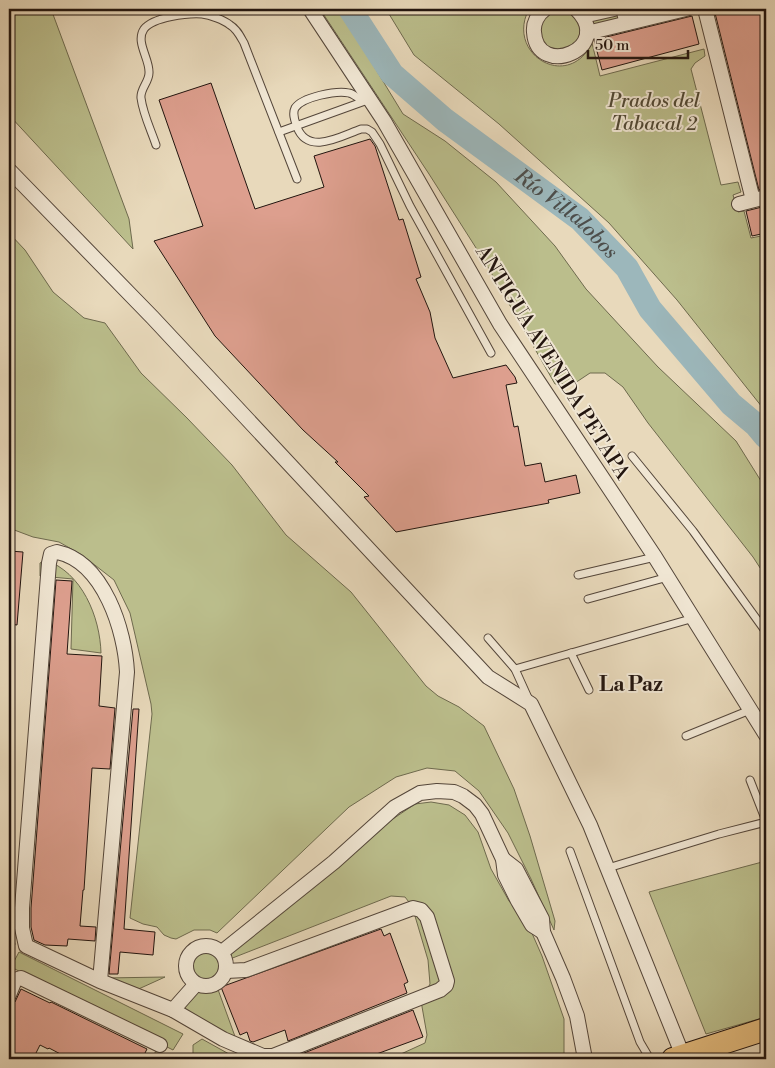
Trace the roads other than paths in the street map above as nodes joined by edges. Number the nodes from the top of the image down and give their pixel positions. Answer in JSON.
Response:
{"nodes":[{"id":1,"x":310,"y":9,"type":"edge"},
{"id":2,"x":545,"y":9,"type":"edge"},
{"id":3,"x":614,"y":9,"type":"edge"},
{"id":4,"x":623,"y":9,"type":"edge"},
{"id":5,"x":686,"y":9,"type":"edge"},
{"id":6,"x":705,"y":9,"type":"edge"},
{"id":7,"x":579,"y":13,"type":"edge"},
{"id":8,"x":627,"y":23,"type":"junction"},
{"id":9,"x":587,"y":34,"type":"junction"},
{"id":10,"x":366,"y":100,"type":"junction"},
{"id":11,"x":296,"y":126,"type":"junction"},
{"id":12,"x":279,"y":132,"type":"junction"},
{"id":13,"x":156,"y":145,"type":"dead end"},
{"id":14,"x":9,"y":170,"type":"edge"},
{"id":15,"x":297,"y":179,"type":"dead end"},
{"id":16,"x":753,"y":200,"type":"edge"},
{"id":17,"x":491,"y":354,"type":"dead end"},
{"id":18,"x":632,"y":456,"type":"dead end"},
{"id":19,"x":655,"y":557,"type":"junction"},
{"id":20,"x":578,"y":575,"type":"dead end"},
{"id":21,"x":668,"y":577,"type":"junction"},
{"id":22,"x":588,"y":599,"type":"dead end"},
{"id":23,"x":694,"y":618,"type":"junction"},
{"id":24,"x":766,"y":632,"type":"edge"},
{"id":25,"x":488,"y":638,"type":"dead end"},
{"id":26,"x":570,"y":653,"type":"junction"},
{"id":27,"x":515,"y":669,"type":"junction"},
{"id":28,"x":589,"y":690,"type":"dead end"},
{"id":29,"x":530,"y":704,"type":"junction"},
{"id":30,"x":750,"y":710,"type":"junction"},
{"id":31,"x":764,"y":728,"type":"edge"},
{"id":32,"x":686,"y":736,"type":"dead end"},
{"id":33,"x":750,"y":780,"type":"dead end"},
{"id":34,"x":766,"y":821,"type":"edge"},
{"id":35,"x":570,"y":851,"type":"dead end"},
{"id":36,"x":608,"y":868,"type":"junction"},
{"id":37,"x":222,"y":952,"type":"junction"},
{"id":38,"x":226,"y":972,"type":"junction"},
{"id":39,"x":100,"y":981,"type":"junction"},
{"id":40,"x":196,"y":984,"type":"junction"},
{"id":41,"x":9,"y":995,"type":"edge"},
{"id":42,"x":173,"y":1010,"type":"junction"},
{"id":43,"x":766,"y":1029,"type":"edge"},
{"id":44,"x":160,"y":1045,"type":"dead end"},
{"id":45,"x":678,"y":1058,"type":"edge"},
{"id":46,"x":585,"y":1059,"type":"edge"},
{"id":47,"x":650,"y":1059,"type":"edge"}],
"edges":[{"from":1,"to":10,"type":"street","name":"ANTIGUA AVENIDA PETAPA"},
{"from":2,"to":9,"type":"street"},
{"from":3,"to":7,"type":"street"},
{"from":4,"to":8,"type":"street"},
{"from":5,"to":8,"type":"street"},
{"from":6,"to":16,"type":"street"},
{"from":7,"to":9,"type":"street"},
{"from":8,"to":9,"type":"street"},
{"from":10,"to":11,"type":"lane"},
{"from":10,"to":11,"type":"lane"},
{"from":10,"to":19,"type":"street","name":"ANTIGUA AVENIDA PETAPA"},
{"from":11,"to":12,"type":"lane"},
{"from":11,"to":17,"type":"lane"},
{"from":12,"to":13,"type":"lane"},
{"from":12,"to":15,"type":"lane"},
{"from":14,"to":29,"type":"street"},
{"from":18,"to":24,"type":"lane"},
{"from":19,"to":20,"type":"lane"},
{"from":19,"to":21,"type":"street","name":"ANTIGUA AVENIDA PETAPA"},
{"from":21,"to":22,"type":"lane"},
{"from":21,"to":23,"type":"street","name":"ANTIGUA AVENIDA PETAPA"},
{"from":23,"to":26,"type":"lane"},
{"from":23,"to":30,"type":"street","name":"ANTIGUA AVENIDA PETAPA"},
{"from":25,"to":27,"type":"lane"},
{"from":26,"to":27,"type":"lane"},
{"from":26,"to":28,"type":"lane"},
{"from":27,"to":29,"type":"lane"},
{"from":29,"to":36,"type":"street"},
{"from":30,"to":31,"type":"street","name":"ANTIGUA AVENIDA PETAPA"},
{"from":30,"to":32,"type":"lane"},
{"from":33,"to":34,"type":"lane"},
{"from":34,"to":36,"type":"lane"},
{"from":35,"to":47,"type":"lane"},
{"from":36,"to":45,"type":"street"},
{"from":37,"to":38,"type":"street"},
{"from":37,"to":40,"type":"street"},
{"from":37,"to":46,"type":"street"},
{"from":38,"to":40,"type":"street"},
{"from":38,"to":42,"type":"street"},
{"from":39,"to":39,"type":"street"},
{"from":39,"to":42,"type":"street"},
{"from":40,"to":42,"type":"street"},
{"from":41,"to":44,"type":"street"},
{"from":43,"to":45,"type":"main road"}]}
